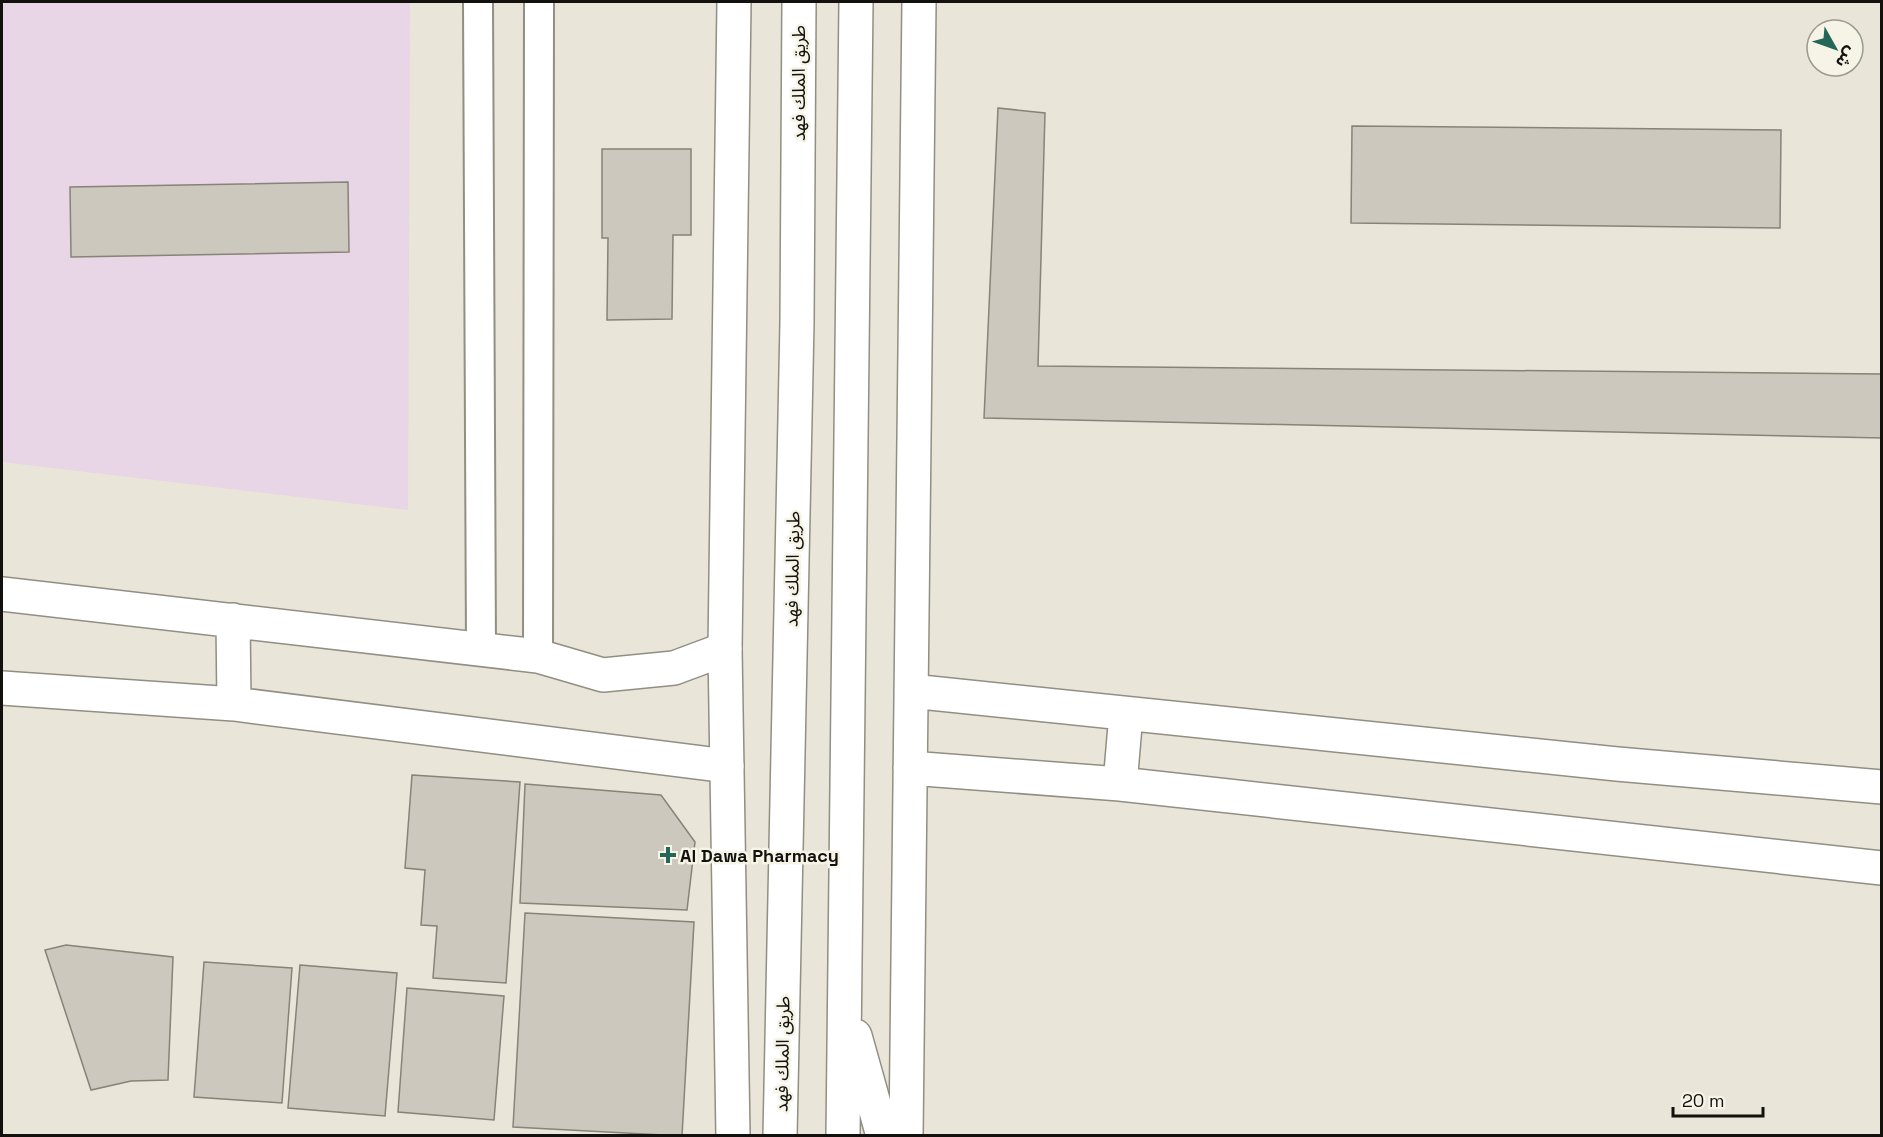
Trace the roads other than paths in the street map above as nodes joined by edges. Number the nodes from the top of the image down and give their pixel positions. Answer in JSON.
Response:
{"nodes":[{"id":1,"x":478,"y":2,"type":"edge"},
{"id":2,"x":539,"y":2,"type":"edge"},
{"id":3,"x":734,"y":2,"type":"edge"},
{"id":4,"x":799,"y":2,"type":"edge"},
{"id":5,"x":856,"y":2,"type":"edge"},
{"id":6,"x":919,"y":2,"type":"edge"},
{"id":7,"x":2,"y":594,"type":"edge"},
{"id":8,"x":233,"y":620,"type":"junction"},
{"id":9,"x":481,"y":649,"type":"junction"},
{"id":10,"x":725,"y":649,"type":"junction"},
{"id":11,"x":538,"y":656,"type":"junction"},
{"id":12,"x":2,"y":688,"type":"edge"},
{"id":13,"x":911,"y":691,"type":"junction"},
{"id":14,"x":234,"y":704,"type":"junction"},
{"id":15,"x":1126,"y":714,"type":"junction"},
{"id":16,"x":727,"y":766,"type":"junction"},
{"id":17,"x":910,"y":768,"type":"junction"},
{"id":18,"x":1120,"y":784,"type":"junction"},
{"id":19,"x":1881,"y":787,"type":"edge"},
{"id":20,"x":1881,"y":868,"type":"edge"},
{"id":21,"x":845,"y":1001,"type":"junction"},
{"id":22,"x":733,"y":1136,"type":"edge"},
{"id":23,"x":780,"y":1136,"type":"edge"},
{"id":24,"x":843,"y":1136,"type":"edge"},
{"id":25,"x":883,"y":1136,"type":"edge"},
{"id":26,"x":906,"y":1136,"type":"edge"}],
"edges":[{"from":1,"to":9,"type":"street"},
{"from":2,"to":11,"type":"street"},
{"from":3,"to":10,"type":"main road"},
{"from":4,"to":23,"type":"main road","name":"طريق الملك فهد"},
{"from":5,"to":21,"type":"main road"},
{"from":6,"to":13,"type":"main road"},
{"from":7,"to":8,"type":"main road"},
{"from":8,"to":9,"type":"main road"},
{"from":8,"to":14,"type":"main road"},
{"from":9,"to":11,"type":"main road"},
{"from":10,"to":11,"type":"main road"},
{"from":10,"to":16,"type":"main road"},
{"from":12,"to":14,"type":"main road"},
{"from":13,"to":15,"type":"main road"},
{"from":13,"to":17,"type":"main road"},
{"from":14,"to":16,"type":"main road"},
{"from":15,"to":18,"type":"main road"},
{"from":15,"to":19,"type":"main road"},
{"from":16,"to":22,"type":"main road"},
{"from":17,"to":18,"type":"main road"},
{"from":17,"to":26,"type":"main road"},
{"from":18,"to":20,"type":"main road"},
{"from":21,"to":24,"type":"main road"},
{"from":21,"to":25,"type":"main road"}]}
